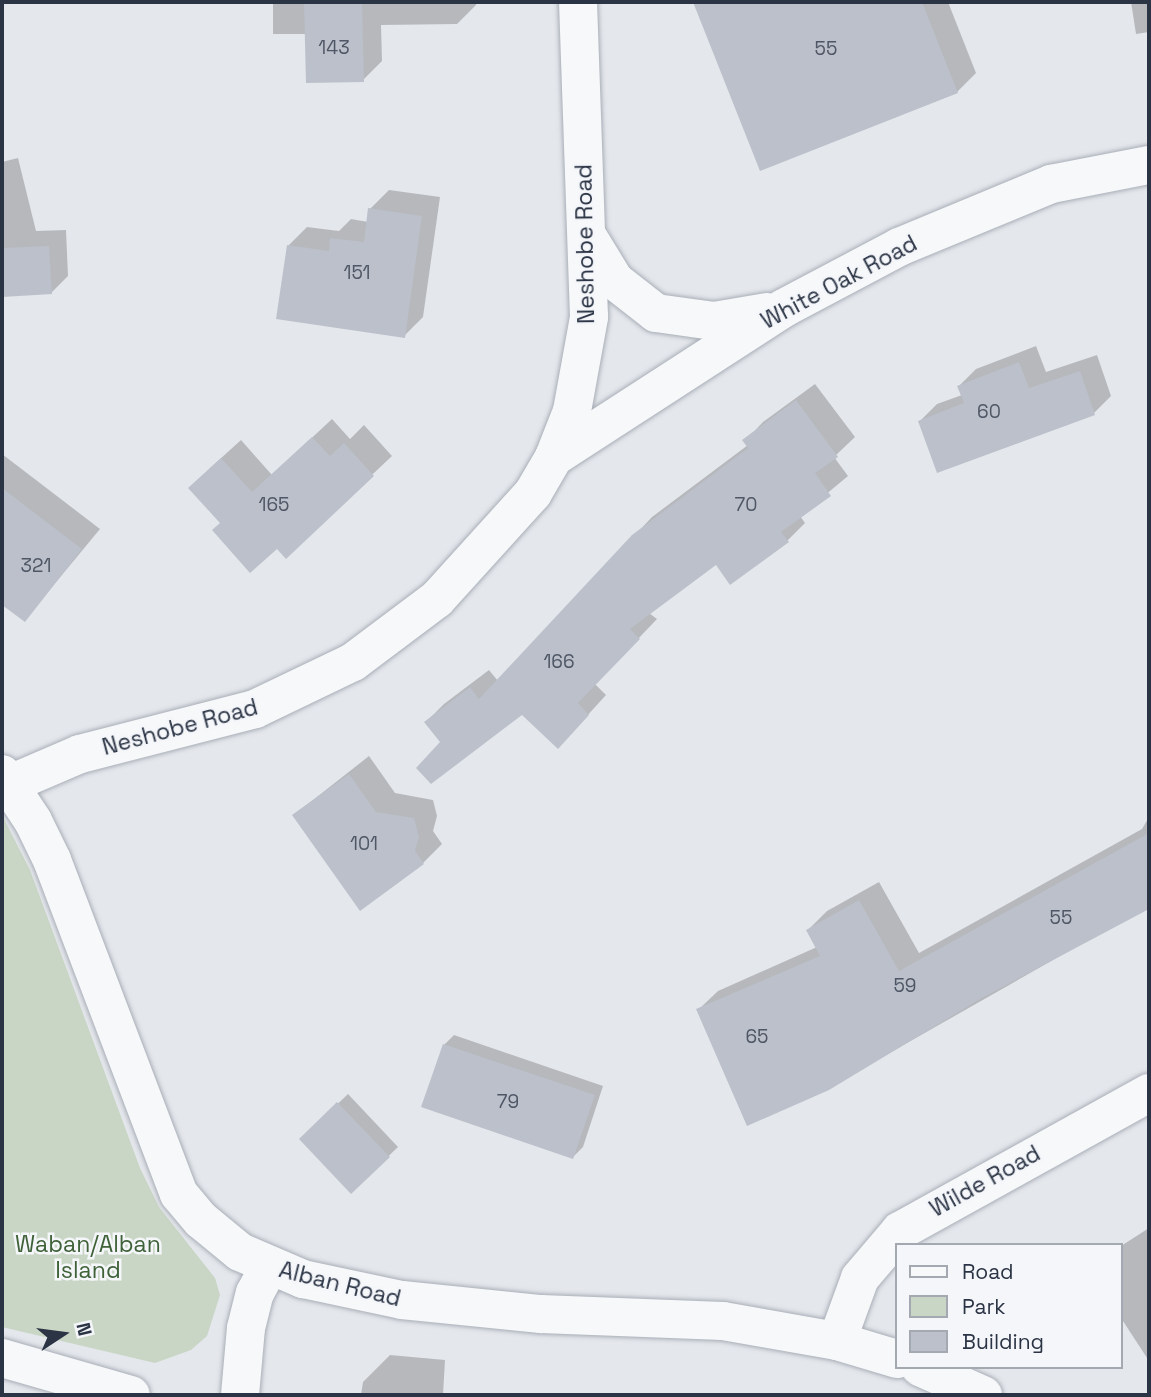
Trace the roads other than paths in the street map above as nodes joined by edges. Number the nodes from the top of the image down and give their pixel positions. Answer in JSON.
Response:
{"nodes":[{"id":1,"x":578,"y":2,"type":"edge"},
{"id":2,"x":1149,"y":165,"type":"edge"},
{"id":3,"x":587,"y":235,"type":"junction"},
{"id":4,"x":784,"y":308,"type":"junction"},
{"id":5,"x":554,"y":457,"type":"junction"},
{"id":6,"x":6,"y":779,"type":"edge"},
{"id":7,"x":1149,"y":1093,"type":"edge"},
{"id":8,"x":269,"y":1267,"type":"junction"},
{"id":9,"x":837,"y":1341,"type":"junction"},
{"id":10,"x":2,"y":1358,"type":"edge"},
{"id":11,"x":895,"y":1358,"type":"edge"},
{"id":12,"x":925,"y":1369,"type":"edge"},
{"id":13,"x":131,"y":1395,"type":"edge"},
{"id":14,"x":240,"y":1395,"type":"edge"},
{"id":15,"x":984,"y":1395,"type":"edge"}],
"edges":[{"from":1,"to":3,"type":"street","name":"Neshobe Road"},
{"from":2,"to":4,"type":"street","name":"White Oak Road"},
{"from":3,"to":4,"type":"street"},
{"from":3,"to":5,"type":"street","name":"Neshobe Road"},
{"from":4,"to":5,"type":"street","name":"White Oak Road"},
{"from":5,"to":6,"type":"street","name":"Neshobe Road"},
{"from":6,"to":8,"type":"street","name":"Alban Road"},
{"from":7,"to":9,"type":"street","name":"Wilde Road"},
{"from":8,"to":9,"type":"street","name":"Alban Road"},
{"from":8,"to":14,"type":"street"},
{"from":9,"to":11,"type":"street","name":"Alban Road"},
{"from":10,"to":13,"type":"street"},
{"from":12,"to":15,"type":"street"}]}
